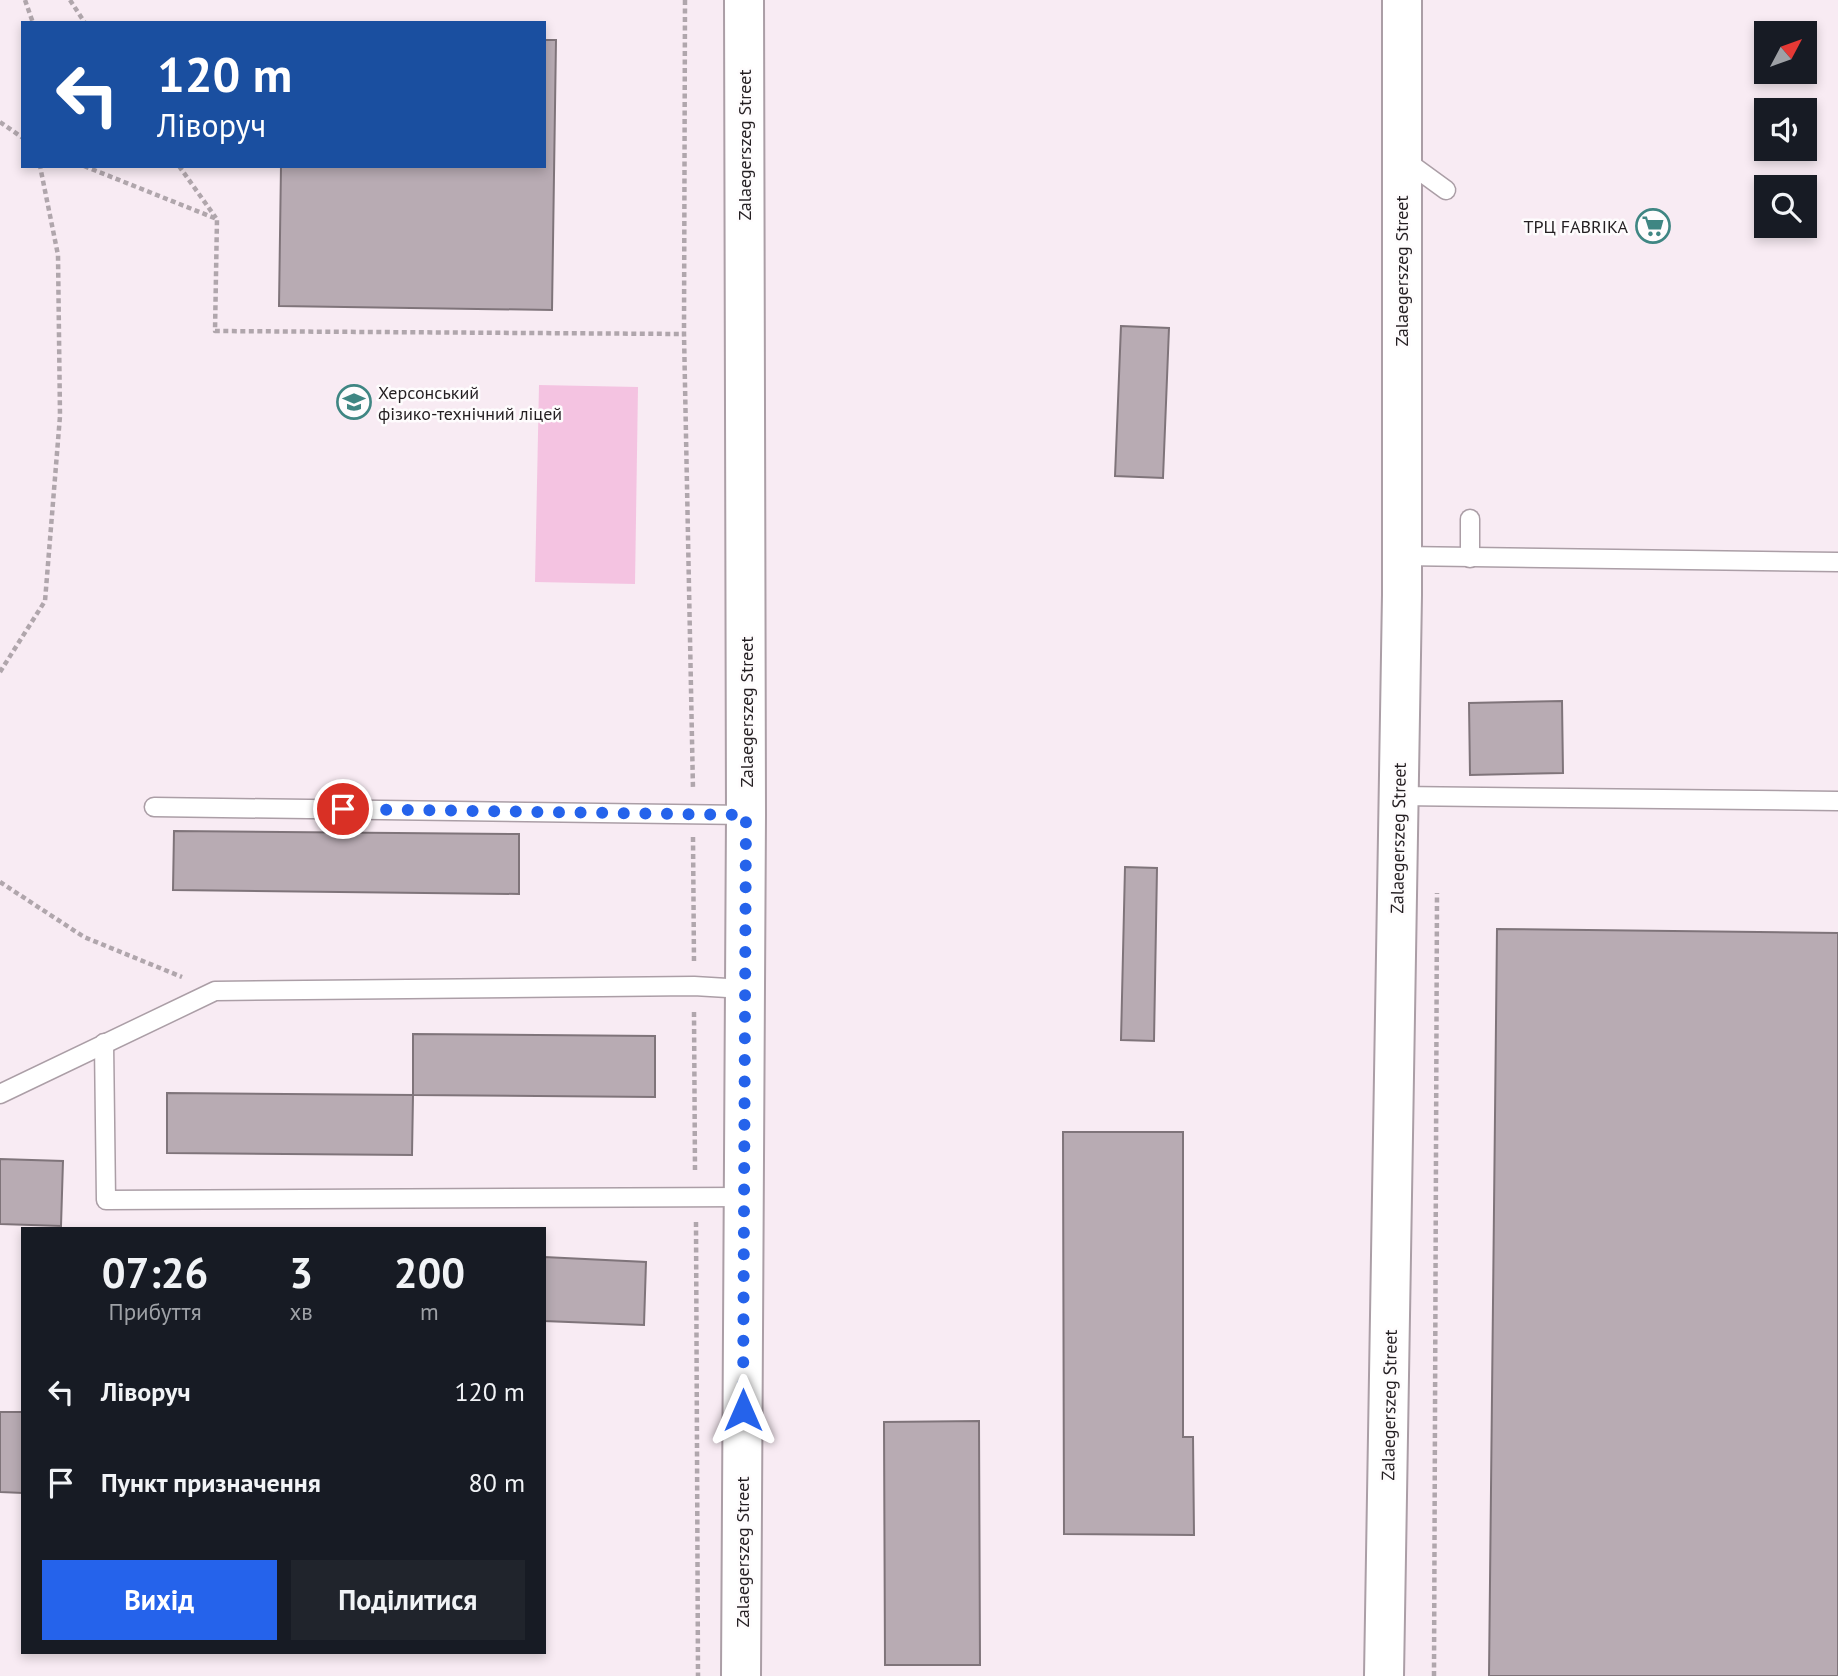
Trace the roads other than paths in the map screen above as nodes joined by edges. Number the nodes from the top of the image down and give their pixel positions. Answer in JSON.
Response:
{"nodes":[{"id":1,"x":744,"y":0,"type":"edge"},
{"id":2,"x":1402,"y":0,"type":"edge"},
{"id":3,"x":1402,"y":158,"type":"junction"},
{"id":4,"x":1446,"y":190,"type":"dead end"},
{"id":5,"x":1470,"y":519,"type":"dead end"},
{"id":6,"x":1402,"y":556,"type":"junction"},
{"id":7,"x":1470,"y":558,"type":"junction"},
{"id":8,"x":1838,"y":562,"type":"edge"},
{"id":9,"x":1399,"y":796,"type":"junction"},
{"id":10,"x":1838,"y":801,"type":"edge"},
{"id":11,"x":154,"y":807,"type":"dead end"},
{"id":12,"x":746,"y":815,"type":"junction"},
{"id":13,"x":744,"y":989,"type":"junction"},
{"id":14,"x":104,"y":1043,"type":"junction"},
{"id":15,"x":0,"y":1094,"type":"edge"},
{"id":16,"x":744,"y":1196,"type":"junction"},
{"id":17,"x":741,"y":1676,"type":"edge"},
{"id":18,"x":1384,"y":1676,"type":"edge"}],
"edges":[{"from":1,"to":12,"type":"main road","name":"Zalaegerszeg Street"},
{"from":2,"to":3,"type":"main road","name":"Zalaegerszeg Street"},
{"from":3,"to":4,"type":"lane"},
{"from":3,"to":6,"type":"main road","name":"Zalaegerszeg Street"},
{"from":5,"to":7,"type":"lane"},
{"from":6,"to":7,"type":"lane"},
{"from":6,"to":9,"type":"main road","name":"Zalaegerszeg Street"},
{"from":7,"to":8,"type":"lane"},
{"from":9,"to":10,"type":"lane"},
{"from":9,"to":18,"type":"main road","name":"Zalaegerszeg Street"},
{"from":11,"to":12,"type":"lane"},
{"from":12,"to":13,"type":"main road","name":"Zalaegerszeg Street"},
{"from":13,"to":14,"type":"lane"},
{"from":13,"to":16,"type":"main road","name":"Zalaegerszeg Street"},
{"from":14,"to":15,"type":"lane"},
{"from":14,"to":16,"type":"lane"},
{"from":16,"to":17,"type":"main road","name":"Zalaegerszeg Street"}]}
